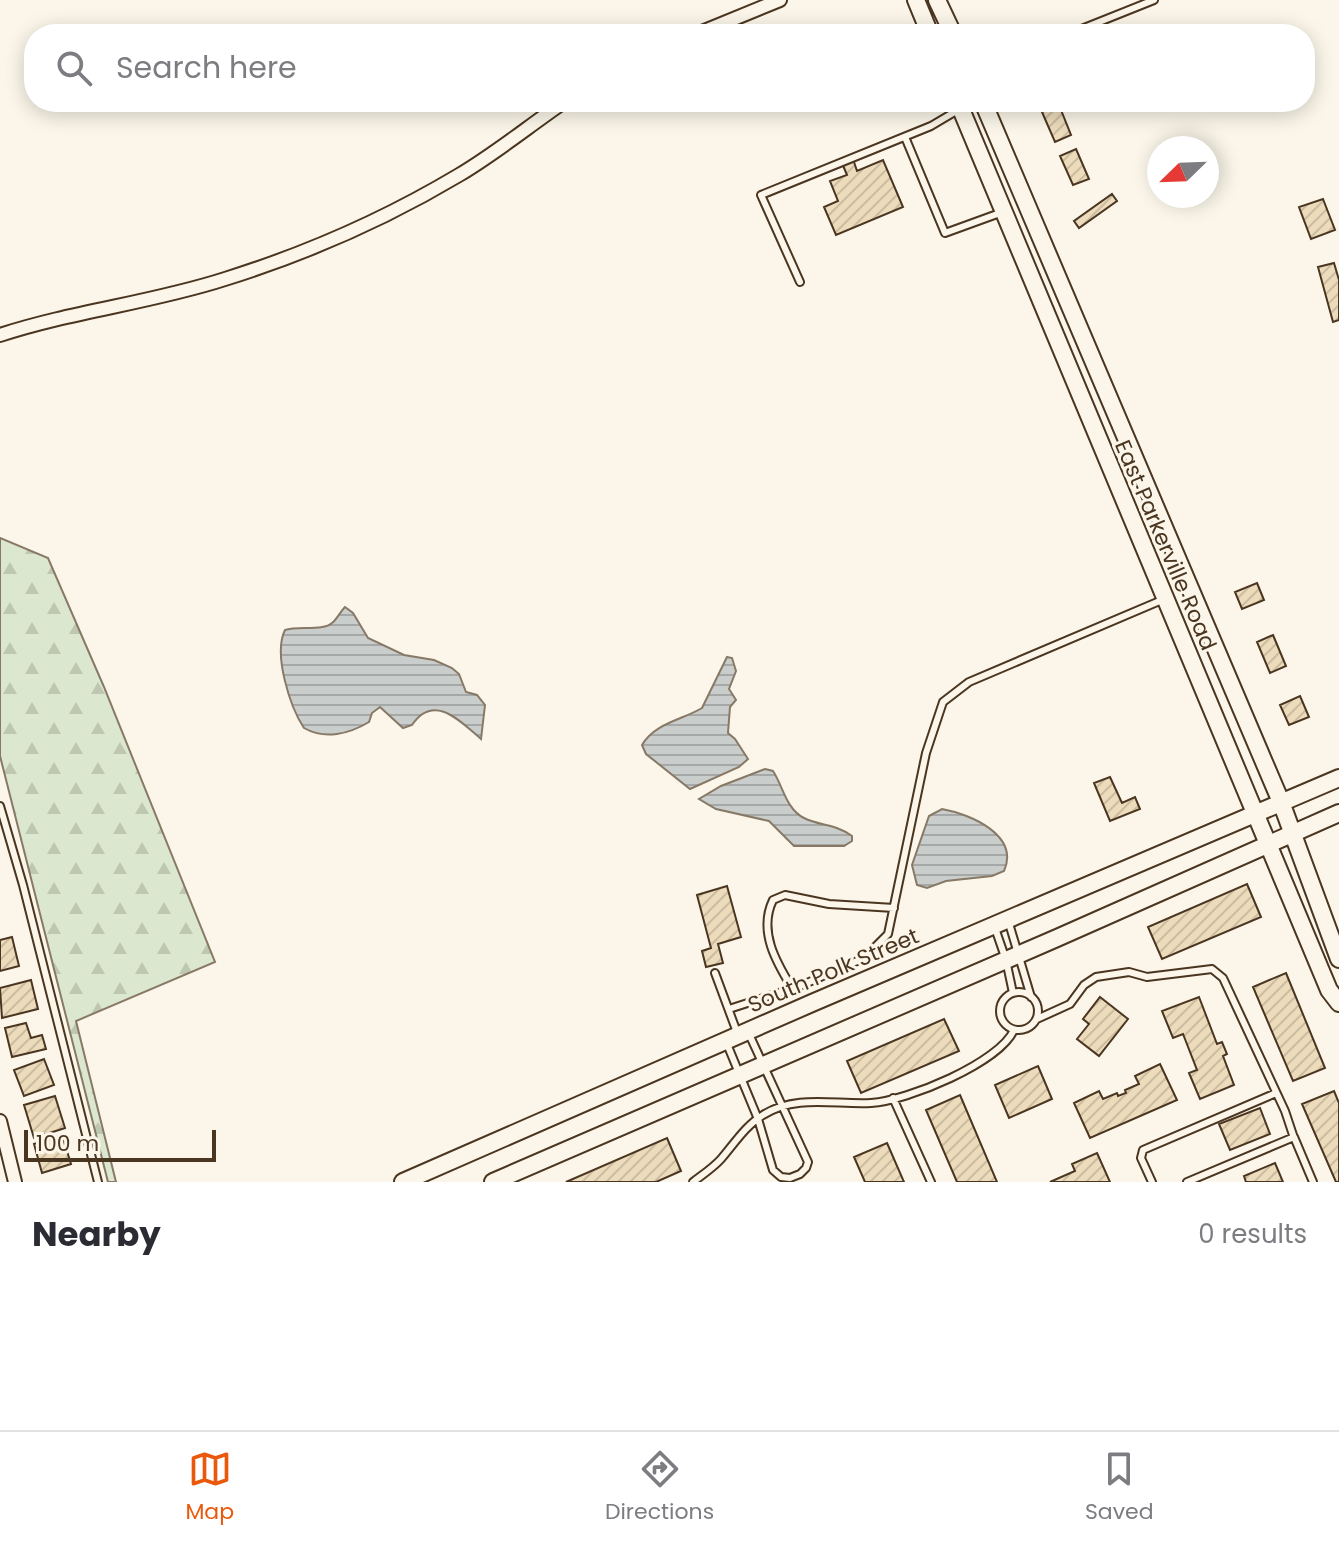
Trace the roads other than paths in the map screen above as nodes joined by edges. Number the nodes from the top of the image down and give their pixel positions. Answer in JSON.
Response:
{"nodes":[{"id":1,"x":780,"y":0,"type":"edge"},
{"id":2,"x":916,"y":0,"type":"edge"},
{"id":3,"x":937,"y":0,"type":"edge"},
{"id":4,"x":1154,"y":0,"type":"edge"},
{"id":5,"x":721,"y":24,"type":"edge"},
{"id":6,"x":926,"y":24,"type":"edge"},
{"id":7,"x":948,"y":24,"type":"edge"},
{"id":8,"x":1094,"y":24,"type":"edge"},
{"id":9,"x":550,"y":112,"type":"edge"},
{"id":10,"x":952,"y":112,"type":"edge"},
{"id":11,"x":967,"y":112,"type":"edge"},
{"id":12,"x":987,"y":112,"type":"edge"},
{"id":13,"x":905,"y":137,"type":"junction"},
{"id":14,"x":1004,"y":212,"type":"junction"},
{"id":15,"x":800,"y":282,"type":"dead end"},
{"id":16,"x":0,"y":335,"type":"edge"},
{"id":17,"x":1089,"y":352,"type":"junction"},
{"id":18,"x":1066,"y":361,"type":"junction"},
{"id":19,"x":1165,"y":599,"type":"junction"},
{"id":20,"x":1339,"y":778,"type":"edge"},
{"id":21,"x":1281,"y":802,"type":"junction"},
{"id":22,"x":0,"y":806,"type":"edge"},
{"id":23,"x":1339,"y":813,"type":"edge"},
{"id":24,"x":1254,"y":814,"type":"junction"},
{"id":25,"x":1293,"y":834,"type":"junction"},
{"id":26,"x":1267,"y":845,"type":"junction"},
{"id":27,"x":894,"y":908,"type":"junction"},
{"id":28,"x":1001,"y":921,"type":"junction"},
{"id":29,"x":1013,"y":957,"type":"junction"},
{"id":30,"x":1339,"y":959,"type":"edge"},
{"id":31,"x":715,"y":973,"type":"dead end"},
{"id":32,"x":792,"y":988,"type":"junction"},
{"id":33,"x":1013,"y":993,"type":"junction"},
{"id":34,"x":1031,"y":997,"type":"junction"},
{"id":35,"x":1339,"y":1003,"type":"edge"},
{"id":36,"x":729,"y":1009,"type":"junction"},
{"id":37,"x":1037,"y":1019,"type":"junction"},
{"id":38,"x":1014,"y":1030,"type":"junction"},
{"id":39,"x":737,"y":1036,"type":"junction"},
{"id":40,"x":762,"y":1065,"type":"junction"},
{"id":41,"x":740,"y":1075,"type":"junction"},
{"id":42,"x":1276,"y":1093,"type":"junction"},
{"id":43,"x":893,"y":1098,"type":"junction"},
{"id":44,"x":782,"y":1107,"type":"junction"},
{"id":45,"x":758,"y":1119,"type":"junction"},
{"id":46,"x":0,"y":1121,"type":"edge"},
{"id":47,"x":1294,"y":1138,"type":"junction"},
{"id":48,"x":15,"y":1182,"type":"edge"},
{"id":49,"x":98,"y":1182,"type":"edge"},
{"id":50,"x":405,"y":1182,"type":"edge"},
{"id":51,"x":493,"y":1182,"type":"edge"},
{"id":52,"x":693,"y":1182,"type":"edge"},
{"id":53,"x":931,"y":1182,"type":"edge"},
{"id":54,"x":1152,"y":1182,"type":"edge"},
{"id":55,"x":1187,"y":1182,"type":"edge"},
{"id":56,"x":1313,"y":1182,"type":"edge"}],
"edges":[{"from":1,"to":5,"type":"street"},
{"from":2,"to":6,"type":"main road"},
{"from":3,"to":7,"type":"main road"},
{"from":4,"to":8,"type":"lane"},
{"from":9,"to":16,"type":"street"},
{"from":10,"to":13,"type":"lane"},
{"from":11,"to":14,"type":"main road","name":"East Parkerville Road"},
{"from":12,"to":17,"type":"main road","name":"East Parkerville Road"},
{"from":13,"to":14,"type":"lane"},
{"from":13,"to":15,"type":"lane"},
{"from":14,"to":18,"type":"main road","name":"East Parkerville Road"},
{"from":17,"to":18,"type":"main road"},
{"from":17,"to":21,"type":"main road","name":"East Parkerville Road"},
{"from":18,"to":19,"type":"main road","name":"East Parkerville Road"},
{"from":19,"to":24,"type":"main road","name":"East Parkerville Road"},
{"from":19,"to":27,"type":"lane"},
{"from":20,"to":21,"type":"main road","name":"South Polk Street"},
{"from":21,"to":24,"type":"main road","name":"South Polk Street"},
{"from":21,"to":25,"type":"main road","name":"East Parkerville Road"},
{"from":22,"to":49,"type":"lane"},
{"from":23,"to":25,"type":"main road"},
{"from":24,"to":26,"type":"main road","name":"East Parkerville Road"},
{"from":24,"to":28,"type":"main road","name":"South Polk Street"},
{"from":25,"to":26,"type":"main road"},
{"from":25,"to":30,"type":"main road","name":"East Parkerville Road"},
{"from":26,"to":29,"type":"main road"},
{"from":26,"to":35,"type":"main road","name":"East Parkerville Road"},
{"from":27,"to":32,"type":"lane"},
{"from":27,"to":32,"type":"lane"},
{"from":28,"to":29,"type":"lane"},
{"from":28,"to":29,"type":"lane"},
{"from":28,"to":39,"type":"main road","name":"South Polk Street"},
{"from":29,"to":33,"type":"lane"},
{"from":29,"to":34,"type":"lane"},
{"from":29,"to":40,"type":"main road"},
{"from":31,"to":36,"type":"lane"},
{"from":32,"to":36,"type":"lane"},
{"from":33,"to":34,"type":"lane"},
{"from":33,"to":38,"type":"lane"},
{"from":34,"to":37,"type":"lane"},
{"from":36,"to":39,"type":"lane"},
{"from":37,"to":38,"type":"lane"},
{"from":37,"to":42,"type":"lane"},
{"from":38,"to":43,"type":"lane"},
{"from":39,"to":40,"type":"lane"},
{"from":39,"to":41,"type":"lane"},
{"from":39,"to":50,"type":"main road","name":"South Polk Street"},
{"from":40,"to":41,"type":"main road"},
{"from":40,"to":44,"type":"lane"},
{"from":41,"to":45,"type":"lane"},
{"from":41,"to":51,"type":"main road"},
{"from":42,"to":47,"type":"lane"},
{"from":42,"to":54,"type":"lane"},
{"from":43,"to":44,"type":"lane"},
{"from":43,"to":53,"type":"lane"},
{"from":44,"to":45,"type":"lane"},
{"from":44,"to":45,"type":"lane"},
{"from":45,"to":52,"type":"lane"},
{"from":46,"to":48,"type":"street"},
{"from":47,"to":55,"type":"lane"},
{"from":47,"to":56,"type":"lane"}]}
